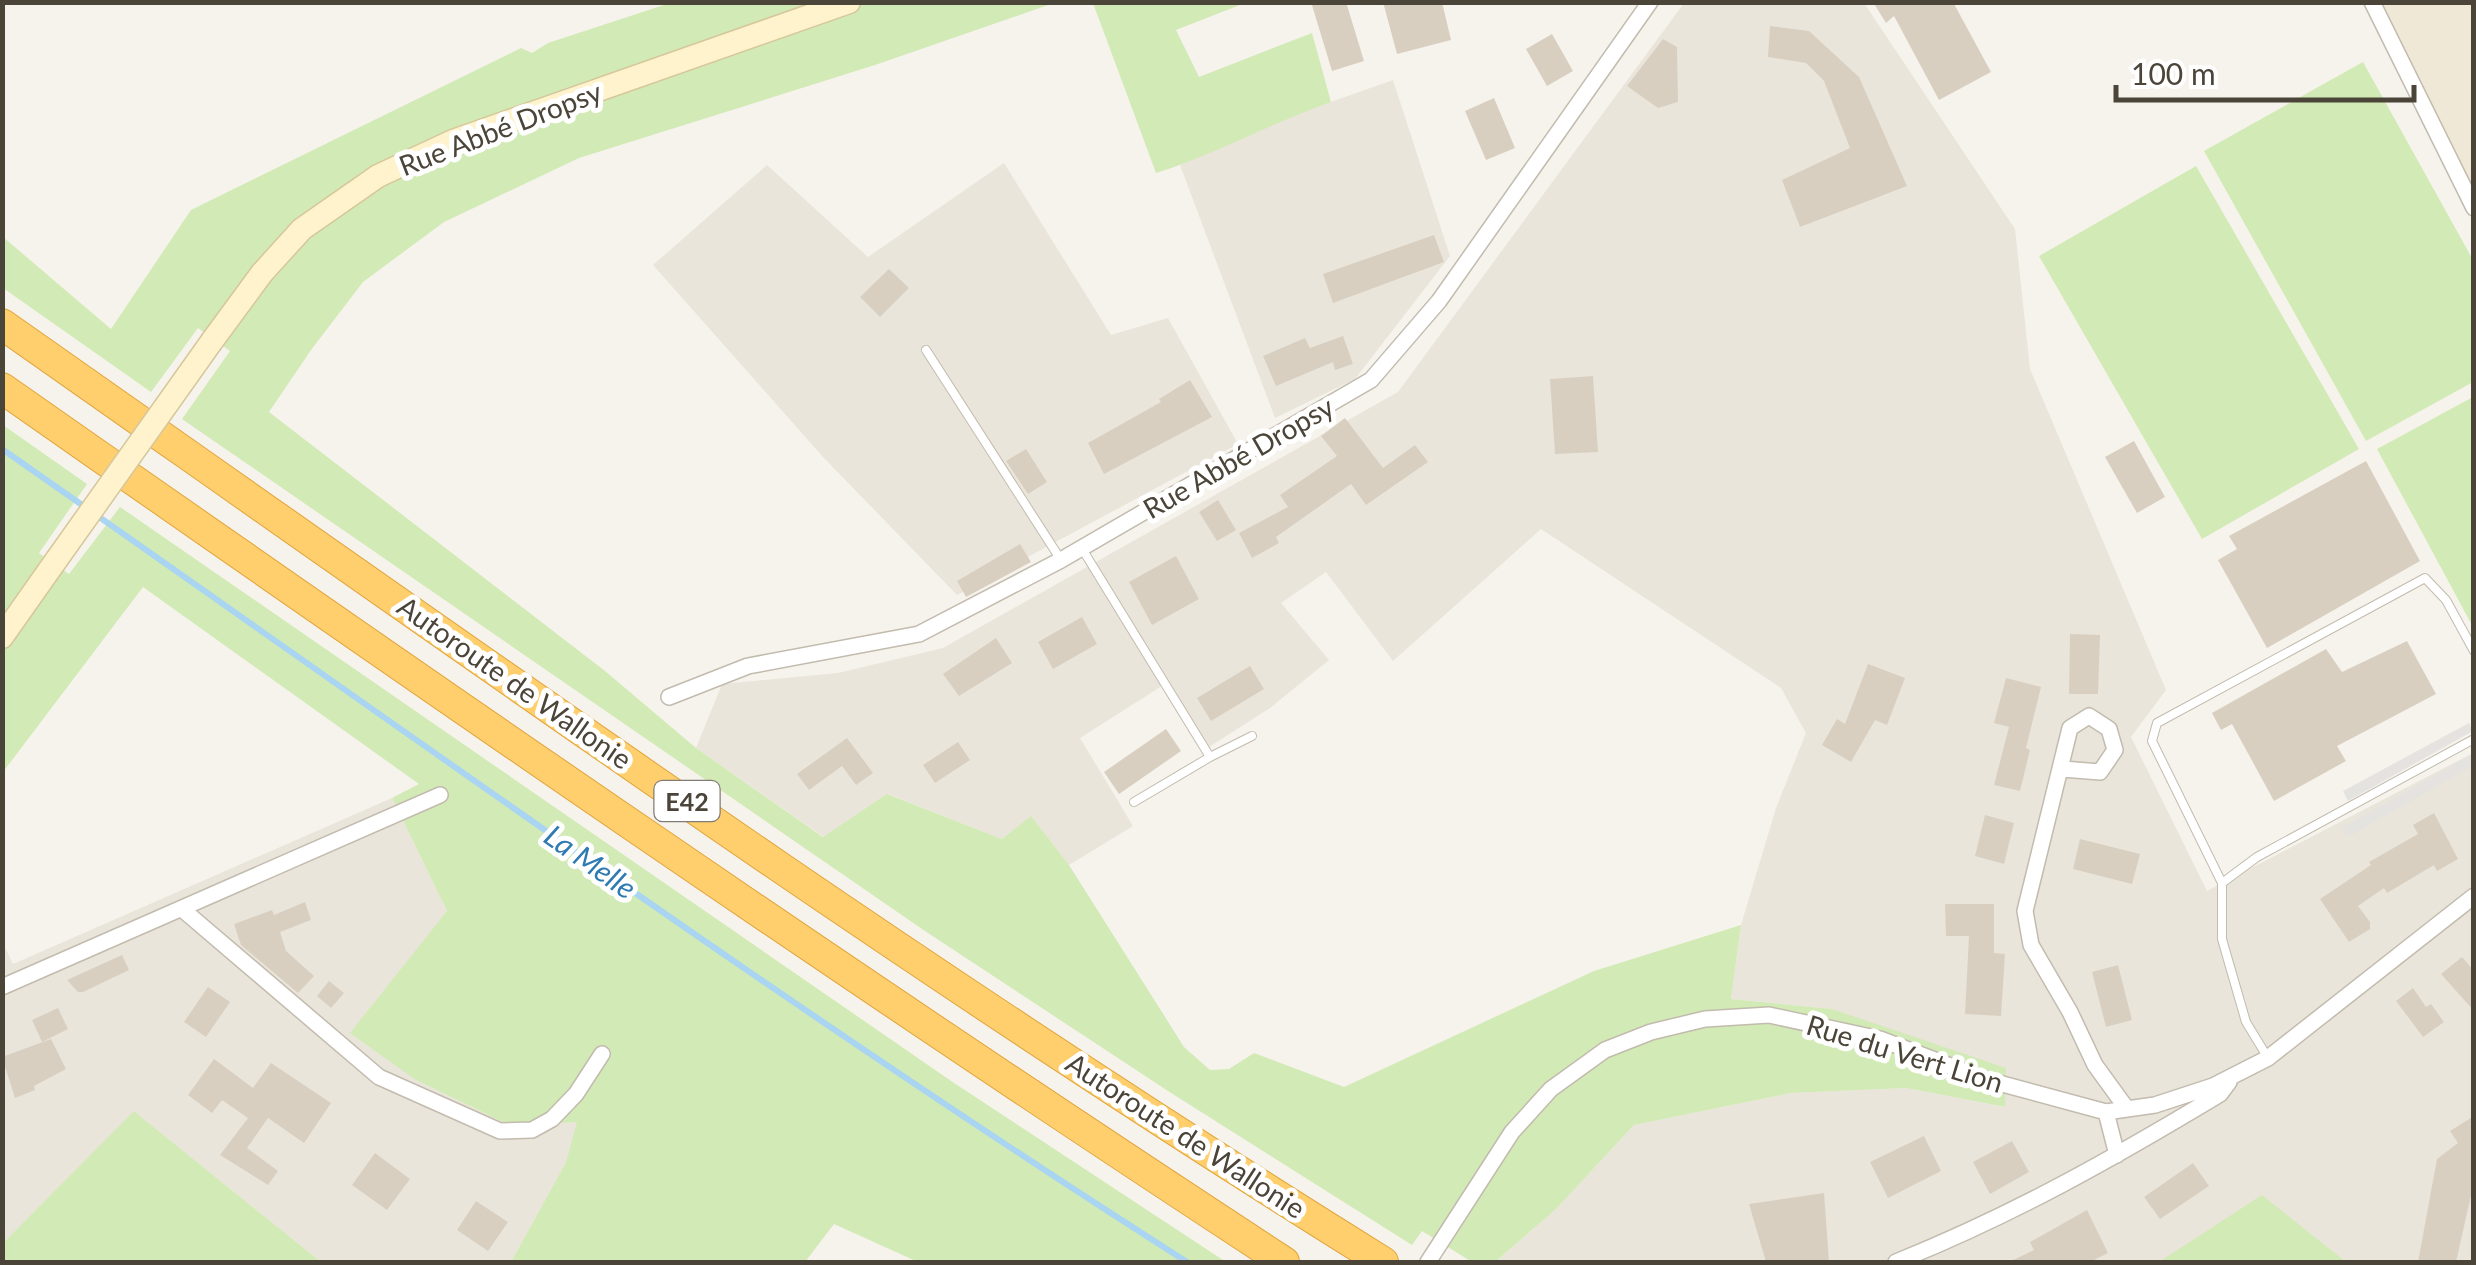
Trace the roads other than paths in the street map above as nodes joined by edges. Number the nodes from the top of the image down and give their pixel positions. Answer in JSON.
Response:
{"nodes":[{"id":1,"x":849,"y":2,"type":"edge"},
{"id":2,"x":1650,"y":2,"type":"edge"},
{"id":3,"x":2372,"y":2,"type":"edge"},
{"id":4,"x":2474,"y":208,"type":"edge"},
{"id":5,"x":2,"y":324,"type":"edge"},
{"id":6,"x":926,"y":350,"type":"dead end"},
{"id":7,"x":2,"y":388,"type":"edge"},
{"id":8,"x":1082,"y":548,"type":"junction"},
{"id":9,"x":1061,"y":560,"type":"junction"},
{"id":10,"x":2,"y":637,"type":"edge"},
{"id":11,"x":2474,"y":651,"type":"edge"},
{"id":12,"x":669,"y":696,"type":"dead end"},
{"id":13,"x":1252,"y":736,"type":"dead end"},
{"id":14,"x":2474,"y":739,"type":"edge"},
{"id":15,"x":1210,"y":757,"type":"junction"},
{"id":16,"x":2063,"y":770,"type":"dead end"},
{"id":17,"x":440,"y":795,"type":"dead end"},
{"id":18,"x":1134,"y":802,"type":"dead end"},
{"id":19,"x":2222,"y":884,"type":"junction"},
{"id":20,"x":2474,"y":896,"type":"edge"},
{"id":21,"x":182,"y":909,"type":"junction"},
{"id":22,"x":2,"y":987,"type":"edge"},
{"id":23,"x":602,"y":1054,"type":"dead end"},
{"id":24,"x":2268,"y":1058,"type":"junction"},
{"id":25,"x":2233,"y":1076,"type":"junction"},
{"id":26,"x":2127,"y":1109,"type":"junction"},
{"id":27,"x":2106,"y":1112,"type":"junction"},
{"id":28,"x":2118,"y":1155,"type":"junction"},
{"id":29,"x":1284,"y":1262,"type":"edge"},
{"id":30,"x":1383,"y":1262,"type":"edge"},
{"id":31,"x":1428,"y":1262,"type":"edge"},
{"id":32,"x":1896,"y":1262,"type":"edge"}],
"edges":[{"from":1,"to":10,"type":"street","name":"Rue Abbé Dropsy","bridge":true},
{"from":2,"to":8,"type":"street","name":"Rue Abbé Dropsy"},
{"from":3,"to":4,"type":"street"},
{"from":5,"to":30,"type":"highway","name":"Autoroute de Wallonie","number":"E42"},
{"from":6,"to":9,"type":"lane"},
{"from":7,"to":29,"type":"highway","name":"Autoroute de Wallonie","number":"E42"},
{"from":8,"to":9,"type":"street","name":"Rue Abbé Dropsy"},
{"from":8,"to":15,"type":"lane"},
{"from":9,"to":12,"type":"street","name":"Rue Abbé Dropsy"},
{"from":11,"to":19,"type":"lane"},
{"from":13,"to":15,"type":"lane"},
{"from":14,"to":19,"type":"lane"},
{"from":15,"to":18,"type":"lane"},
{"from":16,"to":26,"type":"street"},
{"from":17,"to":21,"type":"street"},
{"from":19,"to":24,"type":"lane"},
{"from":20,"to":24,"type":"street"},
{"from":21,"to":22,"type":"street"},
{"from":21,"to":23,"type":"street"},
{"from":24,"to":25,"type":"street"},
{"from":25,"to":26,"type":"street","name":"Rue du Vert Lion"},
{"from":25,"to":28,"type":"street"},
{"from":26,"to":27,"type":"street","name":"Rue du Vert Lion"},
{"from":27,"to":28,"type":"street"},
{"from":27,"to":31,"type":"street","name":"Rue du Vert Lion"},
{"from":28,"to":32,"type":"street"}]}
